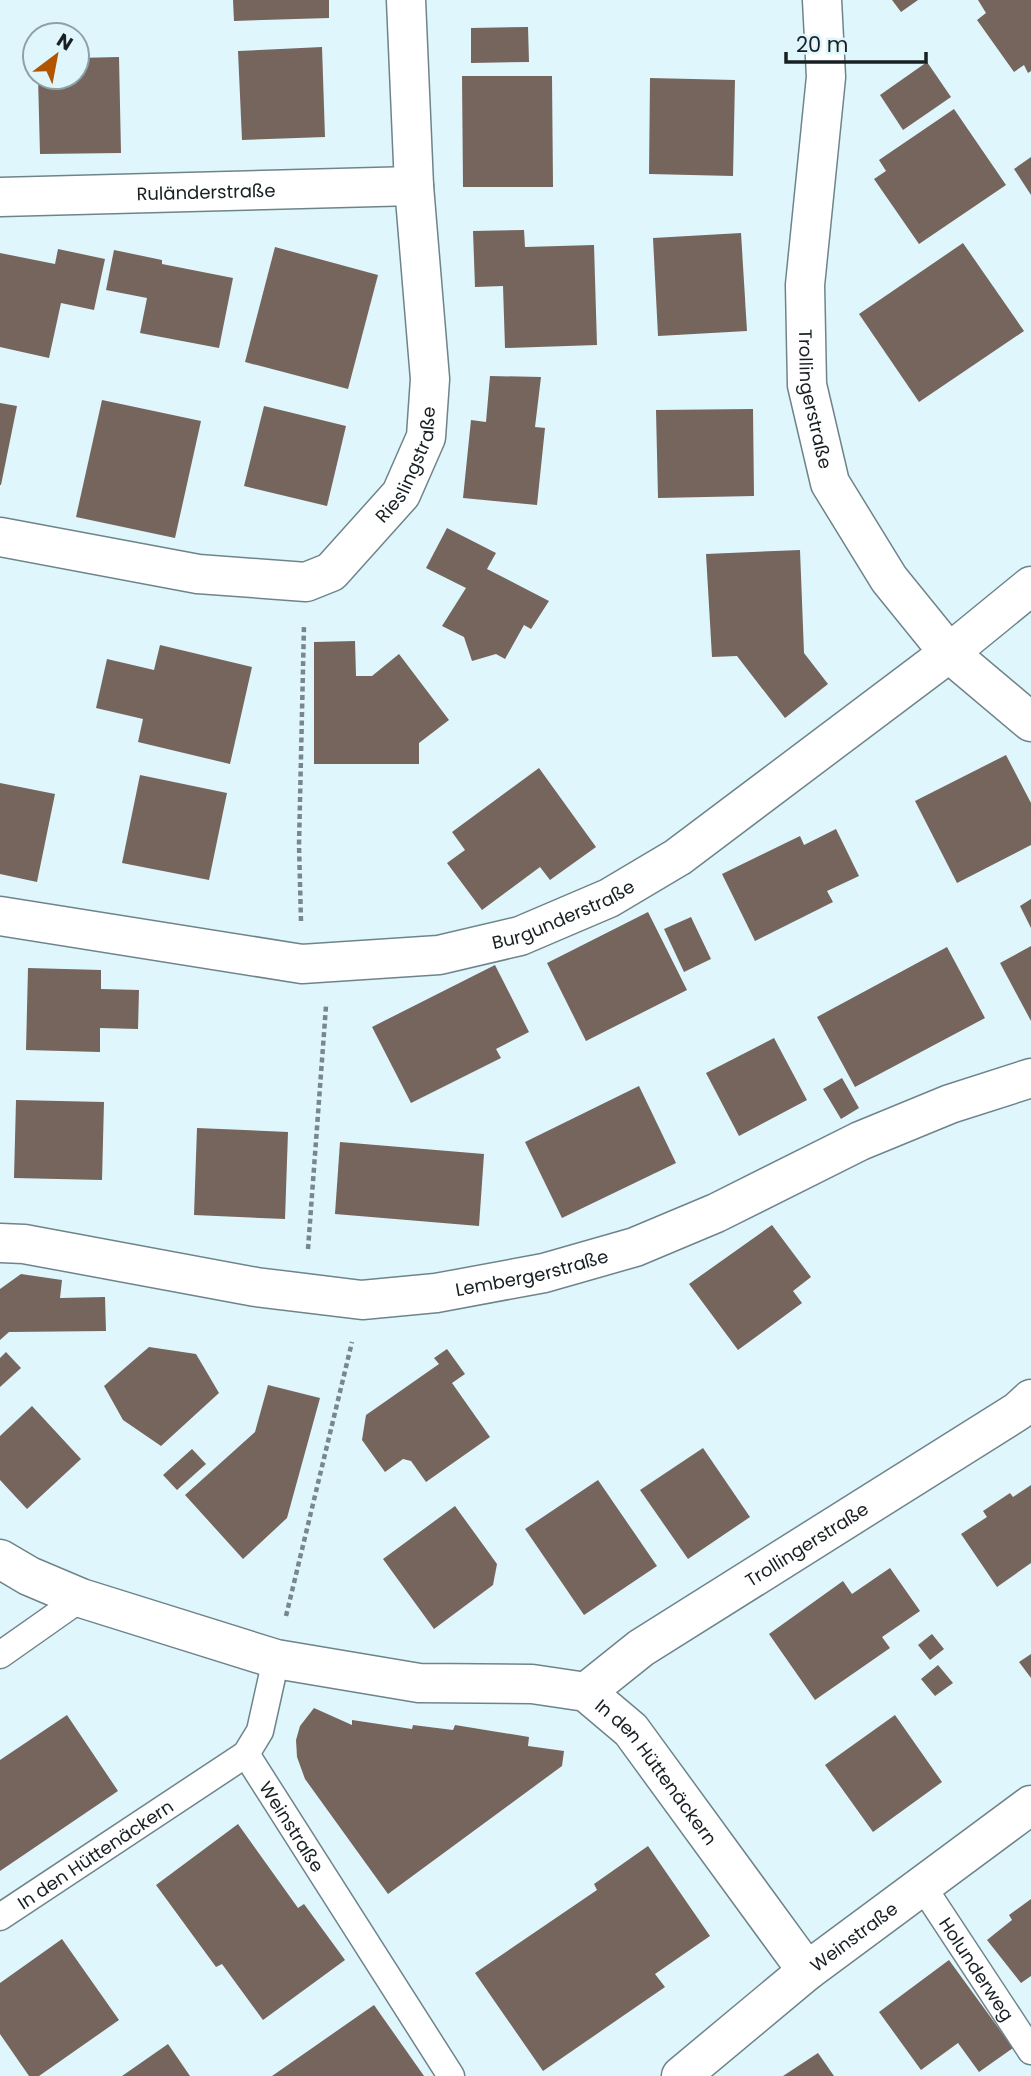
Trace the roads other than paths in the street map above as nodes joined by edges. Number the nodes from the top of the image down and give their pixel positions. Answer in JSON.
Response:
{"nodes":[{"id":1,"x":406,"y":0,"type":"edge"},
{"id":2,"x":822,"y":0,"type":"edge"},
{"id":3,"x":414,"y":186,"type":"junction"},
{"id":4,"x":0,"y":197,"type":"edge"},
{"id":5,"x":0,"y":537,"type":"edge"},
{"id":6,"x":1031,"y":586,"type":"edge"},
{"id":7,"x":949,"y":653,"type":"junction"},
{"id":8,"x":1031,"y":722,"type":"edge"},
{"id":9,"x":0,"y":916,"type":"edge"},
{"id":10,"x":1031,"y":1078,"type":"edge"},
{"id":11,"x":0,"y":1243,"type":"edge"},
{"id":12,"x":1031,"y":1399,"type":"edge"},
{"id":13,"x":0,"y":1559,"type":"edge"},
{"id":14,"x":81,"y":1598,"type":"junction"},
{"id":15,"x":0,"y":1655,"type":"edge"},
{"id":16,"x":276,"y":1659,"type":"junction"},
{"id":17,"x":586,"y":1692,"type":"junction"},
{"id":18,"x":246,"y":1754,"type":"junction"},
{"id":19,"x":1031,"y":1805,"type":"edge"},
{"id":20,"x":923,"y":1887,"type":"junction"},
{"id":21,"x":0,"y":1917,"type":"edge"},
{"id":22,"x":807,"y":1970,"type":"junction"},
{"id":23,"x":1031,"y":2051,"type":"edge"},
{"id":24,"x":450,"y":2076,"type":"edge"},
{"id":25,"x":681,"y":2076,"type":"edge"}],
"edges":[{"from":1,"to":3,"type":"street","name":"Rieslingstraße"},
{"from":2,"to":7,"type":"street","name":"Trollingerstraße"},
{"from":3,"to":4,"type":"street","name":"Ruländerstraße"},
{"from":3,"to":5,"type":"street","name":"Rieslingstraße"},
{"from":6,"to":7,"type":"street","name":"Burgunderstraße"},
{"from":7,"to":8,"type":"street","name":"Trollingerstraße"},
{"from":7,"to":9,"type":"street","name":"Burgunderstraße"},
{"from":10,"to":11,"type":"street","name":"Lembergerstraße"},
{"from":12,"to":17,"type":"street","name":"Trollingerstraße"},
{"from":13,"to":14,"type":"street","name":"In den Hüttenäckern"},
{"from":14,"to":15,"type":"lane"},
{"from":14,"to":16,"type":"street","name":"In den Hüttenäckern"},
{"from":16,"to":17,"type":"street","name":"In den Hüttenäckern"},
{"from":16,"to":18,"type":"lane","name":"In den Hüttenäckern"},
{"from":17,"to":22,"type":"street","name":"In den Hüttenäckern"},
{"from":18,"to":21,"type":"lane","name":"In den Hüttenäckern"},
{"from":18,"to":24,"type":"lane","name":"Weinstraße"},
{"from":19,"to":20,"type":"street","name":"Weinstraße"},
{"from":20,"to":22,"type":"street","name":"Weinstraße"},
{"from":20,"to":23,"type":"lane","name":"Holunderweg"},
{"from":22,"to":25,"type":"street","name":"Weinstraße"}]}
